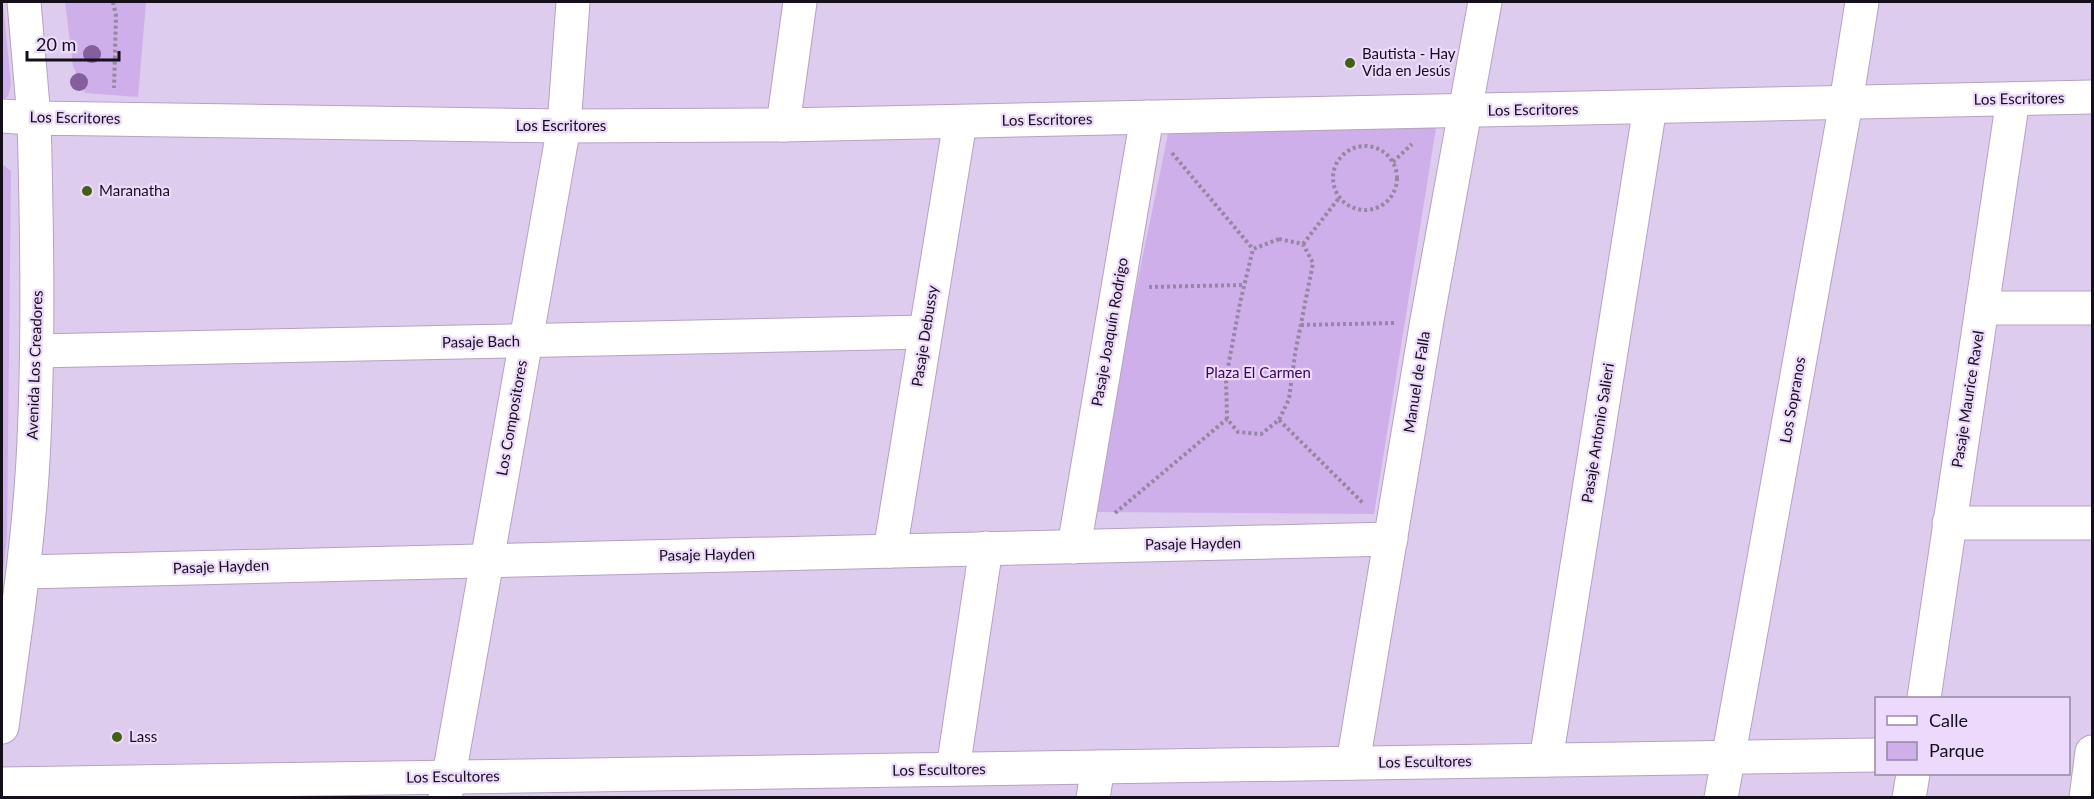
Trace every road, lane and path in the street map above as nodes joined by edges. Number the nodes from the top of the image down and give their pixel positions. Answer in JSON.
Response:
{"nodes":[{"id":1,"x":24,"y":2,"type":"edge"},
{"id":2,"x":113,"y":2,"type":"edge"},
{"id":3,"x":573,"y":2,"type":"edge"},
{"id":4,"x":800,"y":2,"type":"edge"},
{"id":5,"x":1485,"y":2,"type":"edge"},
{"id":6,"x":1862,"y":2,"type":"edge"},
{"id":7,"x":2092,"y":97,"type":"edge"},
{"id":8,"x":2013,"y":99,"type":"junction"},
{"id":9,"x":1846,"y":103,"type":"junction"},
{"id":10,"x":1650,"y":107,"type":"junction"},
{"id":11,"x":1465,"y":111,"type":"junction"},
{"id":12,"x":2,"y":116,"type":"edge"},
{"id":13,"x":1147,"y":117,"type":"junction"},
{"id":14,"x":34,"y":118,"type":"junction"},
{"id":15,"x":113,"y":119,"type":"junction"},
{"id":16,"x":960,"y":122,"type":"junction"},
{"id":17,"x":783,"y":125,"type":"junction"},
{"id":18,"x":564,"y":126,"type":"junction"},
{"id":19,"x":1339,"y":198,"type":"junction"},
{"id":20,"x":1303,"y":244,"type":"junction"},
{"id":21,"x":1253,"y":249,"type":"junction"},
{"id":22,"x":1244,"y":285,"type":"junction"},
{"id":23,"x":1118,"y":290,"type":"junction"},
{"id":24,"x":1982,"y":308,"type":"junction"},
{"id":25,"x":2092,"y":308,"type":"edge"},
{"id":26,"x":1426,"y":320,"type":"junction"},
{"id":27,"x":1301,"y":325,"type":"junction"},
{"id":28,"x":925,"y":332,"type":"junction"},
{"id":29,"x":526,"y":341,"type":"junction"},
{"id":30,"x":37,"y":351,"type":"junction"},
{"id":31,"x":1227,"y":419,"type":"junction"},
{"id":32,"x":1279,"y":420,"type":"junction"},
{"id":33,"x":1949,"y":523,"type":"junction"},
{"id":34,"x":2092,"y":523,"type":"edge"},
{"id":35,"x":1391,"y":539,"type":"junction"},
{"id":36,"x":1074,"y":546,"type":"junction"},
{"id":37,"x":986,"y":548,"type":"junction"},
{"id":38,"x":890,"y":551,"type":"junction"},
{"id":39,"x":487,"y":560,"type":"junction"},
{"id":40,"x":23,"y":572,"type":"junction"},
{"id":41,"x":1924,"y":697,"type":"edge"},
{"id":42,"x":2,"y":727,"type":"edge"},
{"id":43,"x":2070,"y":752,"type":"edge"},
{"id":44,"x":2092,"y":752,"type":"edge"},
{"id":45,"x":1875,"y":755,"type":"edge"},
{"id":46,"x":1729,"y":757,"type":"junction"},
{"id":47,"x":1546,"y":760,"type":"junction"},
{"id":48,"x":1353,"y":763,"type":"junction"},
{"id":49,"x":953,"y":769,"type":"junction"},
{"id":50,"x":1913,"y":775,"type":"edge"},
{"id":51,"x":1095,"y":782,"type":"edge"},
{"id":52,"x":2,"y":784,"type":"edge"},
{"id":53,"x":873,"y":784,"type":"edge"},
{"id":54,"x":667,"y":786,"type":"edge"},
{"id":55,"x":447,"y":787,"type":"edge"},
{"id":56,"x":229,"y":789,"type":"edge"},
{"id":57,"x":1721,"y":798,"type":"edge"},
{"id":58,"x":1909,"y":798,"type":"edge"},
{"id":59,"x":2086,"y":798,"type":"edge"}],
"edges":[{"from":1,"to":14,"type":"street","name":"Avenida Los Creadores"},
{"from":2,"to":15,"type":"path"},
{"from":3,"to":18,"type":"street","name":"Los Compositores"},
{"from":4,"to":17,"type":"street"},
{"from":5,"to":11,"type":"street","name":"Manuel de Falla"},
{"from":6,"to":9,"type":"street","name":"Los Sopranos"},
{"from":7,"to":8,"type":"street","name":"Los Escritores"},
{"from":8,"to":9,"type":"street","name":"Los Escritores"},
{"from":8,"to":24,"type":"street","name":"Pasaje Maurice Ravel"},
{"from":9,"to":10,"type":"street","name":"Los Escritores"},
{"from":9,"to":46,"type":"street","name":"Los Sopranos"},
{"from":10,"to":11,"type":"street","name":"Los Escritores"},
{"from":10,"to":47,"type":"street","name":"Pasaje Antonio Salieri"},
{"from":11,"to":13,"type":"street","name":"Los Escritores"},
{"from":11,"to":26,"type":"street","name":"Manuel de Falla"},
{"from":12,"to":14,"type":"street","name":"Los Escritores"},
{"from":13,"to":16,"type":"street","name":"Los Escritores"},
{"from":13,"to":21,"type":"path"},
{"from":13,"to":23,"type":"street","name":"Pasaje Joaquín Rodrigo"},
{"from":14,"to":15,"type":"street","name":"Los Escritores"},
{"from":14,"to":30,"type":"street","name":"Avenida Los Creadores"},
{"from":15,"to":18,"type":"street","name":"Los Escritores"},
{"from":16,"to":17,"type":"street","name":"Los Escritores"},
{"from":16,"to":28,"type":"street","name":"Pasaje Debussy"},
{"from":17,"to":18,"type":"street","name":"Los Escritores"},
{"from":18,"to":29,"type":"street","name":"Los Compositores"},
{"from":19,"to":19,"type":"path"},
{"from":19,"to":20,"type":"path"},
{"from":20,"to":21,"type":"path"},
{"from":20,"to":27,"type":"path"},
{"from":21,"to":22,"type":"path"},
{"from":22,"to":23,"type":"path"},
{"from":22,"to":31,"type":"path"},
{"from":23,"to":36,"type":"street","name":"Pasaje Joaquín Rodrigo"},
{"from":24,"to":25,"type":"street"},
{"from":24,"to":33,"type":"street","name":"Pasaje Maurice Ravel"},
{"from":26,"to":27,"type":"path"},
{"from":26,"to":35,"type":"street","name":"Manuel de Falla"},
{"from":27,"to":32,"type":"path"},
{"from":28,"to":29,"type":"street","name":"Pasaje Bach"},
{"from":28,"to":38,"type":"street","name":"Pasaje Debussy"},
{"from":29,"to":30,"type":"street","name":"Pasaje Bach"},
{"from":29,"to":39,"type":"street","name":"Los Compositores"},
{"from":30,"to":40,"type":"street","name":"Avenida Los Creadores"},
{"from":31,"to":32,"type":"path"},
{"from":31,"to":36,"type":"path"},
{"from":32,"to":35,"type":"path"},
{"from":33,"to":34,"type":"street"},
{"from":33,"to":41,"type":"street","name":"Pasaje Maurice Ravel"},
{"from":35,"to":36,"type":"street","name":"Pasaje Hayden"},
{"from":35,"to":48,"type":"street","name":"Manuel de Falla"},
{"from":36,"to":37,"type":"street","name":"Pasaje Hayden"},
{"from":37,"to":38,"type":"street","name":"Pasaje Hayden"},
{"from":37,"to":49,"type":"street"},
{"from":38,"to":39,"type":"street","name":"Pasaje Hayden"},
{"from":39,"to":40,"type":"street","name":"Pasaje Hayden"},
{"from":39,"to":55,"type":"street","name":"Los Compositores"},
{"from":40,"to":42,"type":"street","name":"Avenida Los Creadores"},
{"from":43,"to":44,"type":"street"},
{"from":44,"to":59,"type":"street"},
{"from":45,"to":46,"type":"street","name":"Los Escultores"},
{"from":46,"to":47,"type":"street","name":"Los Escultores"},
{"from":46,"to":57,"type":"street","name":"Los Sopranos"},
{"from":47,"to":48,"type":"street","name":"Los Escultores"},
{"from":48,"to":51,"type":"street","name":"Los Escultores"},
{"from":49,"to":51,"type":"street","name":"Los Escultores"},
{"from":49,"to":53,"type":"street","name":"Los Escultores"},
{"from":50,"to":58,"type":"street"},
{"from":52,"to":56,"type":"street","name":"Los Escultores"},
{"from":53,"to":54,"type":"street","name":"Los Escultores"},
{"from":54,"to":55,"type":"street","name":"Los Escultores"},
{"from":55,"to":56,"type":"street","name":"Los Escultores"}]}
